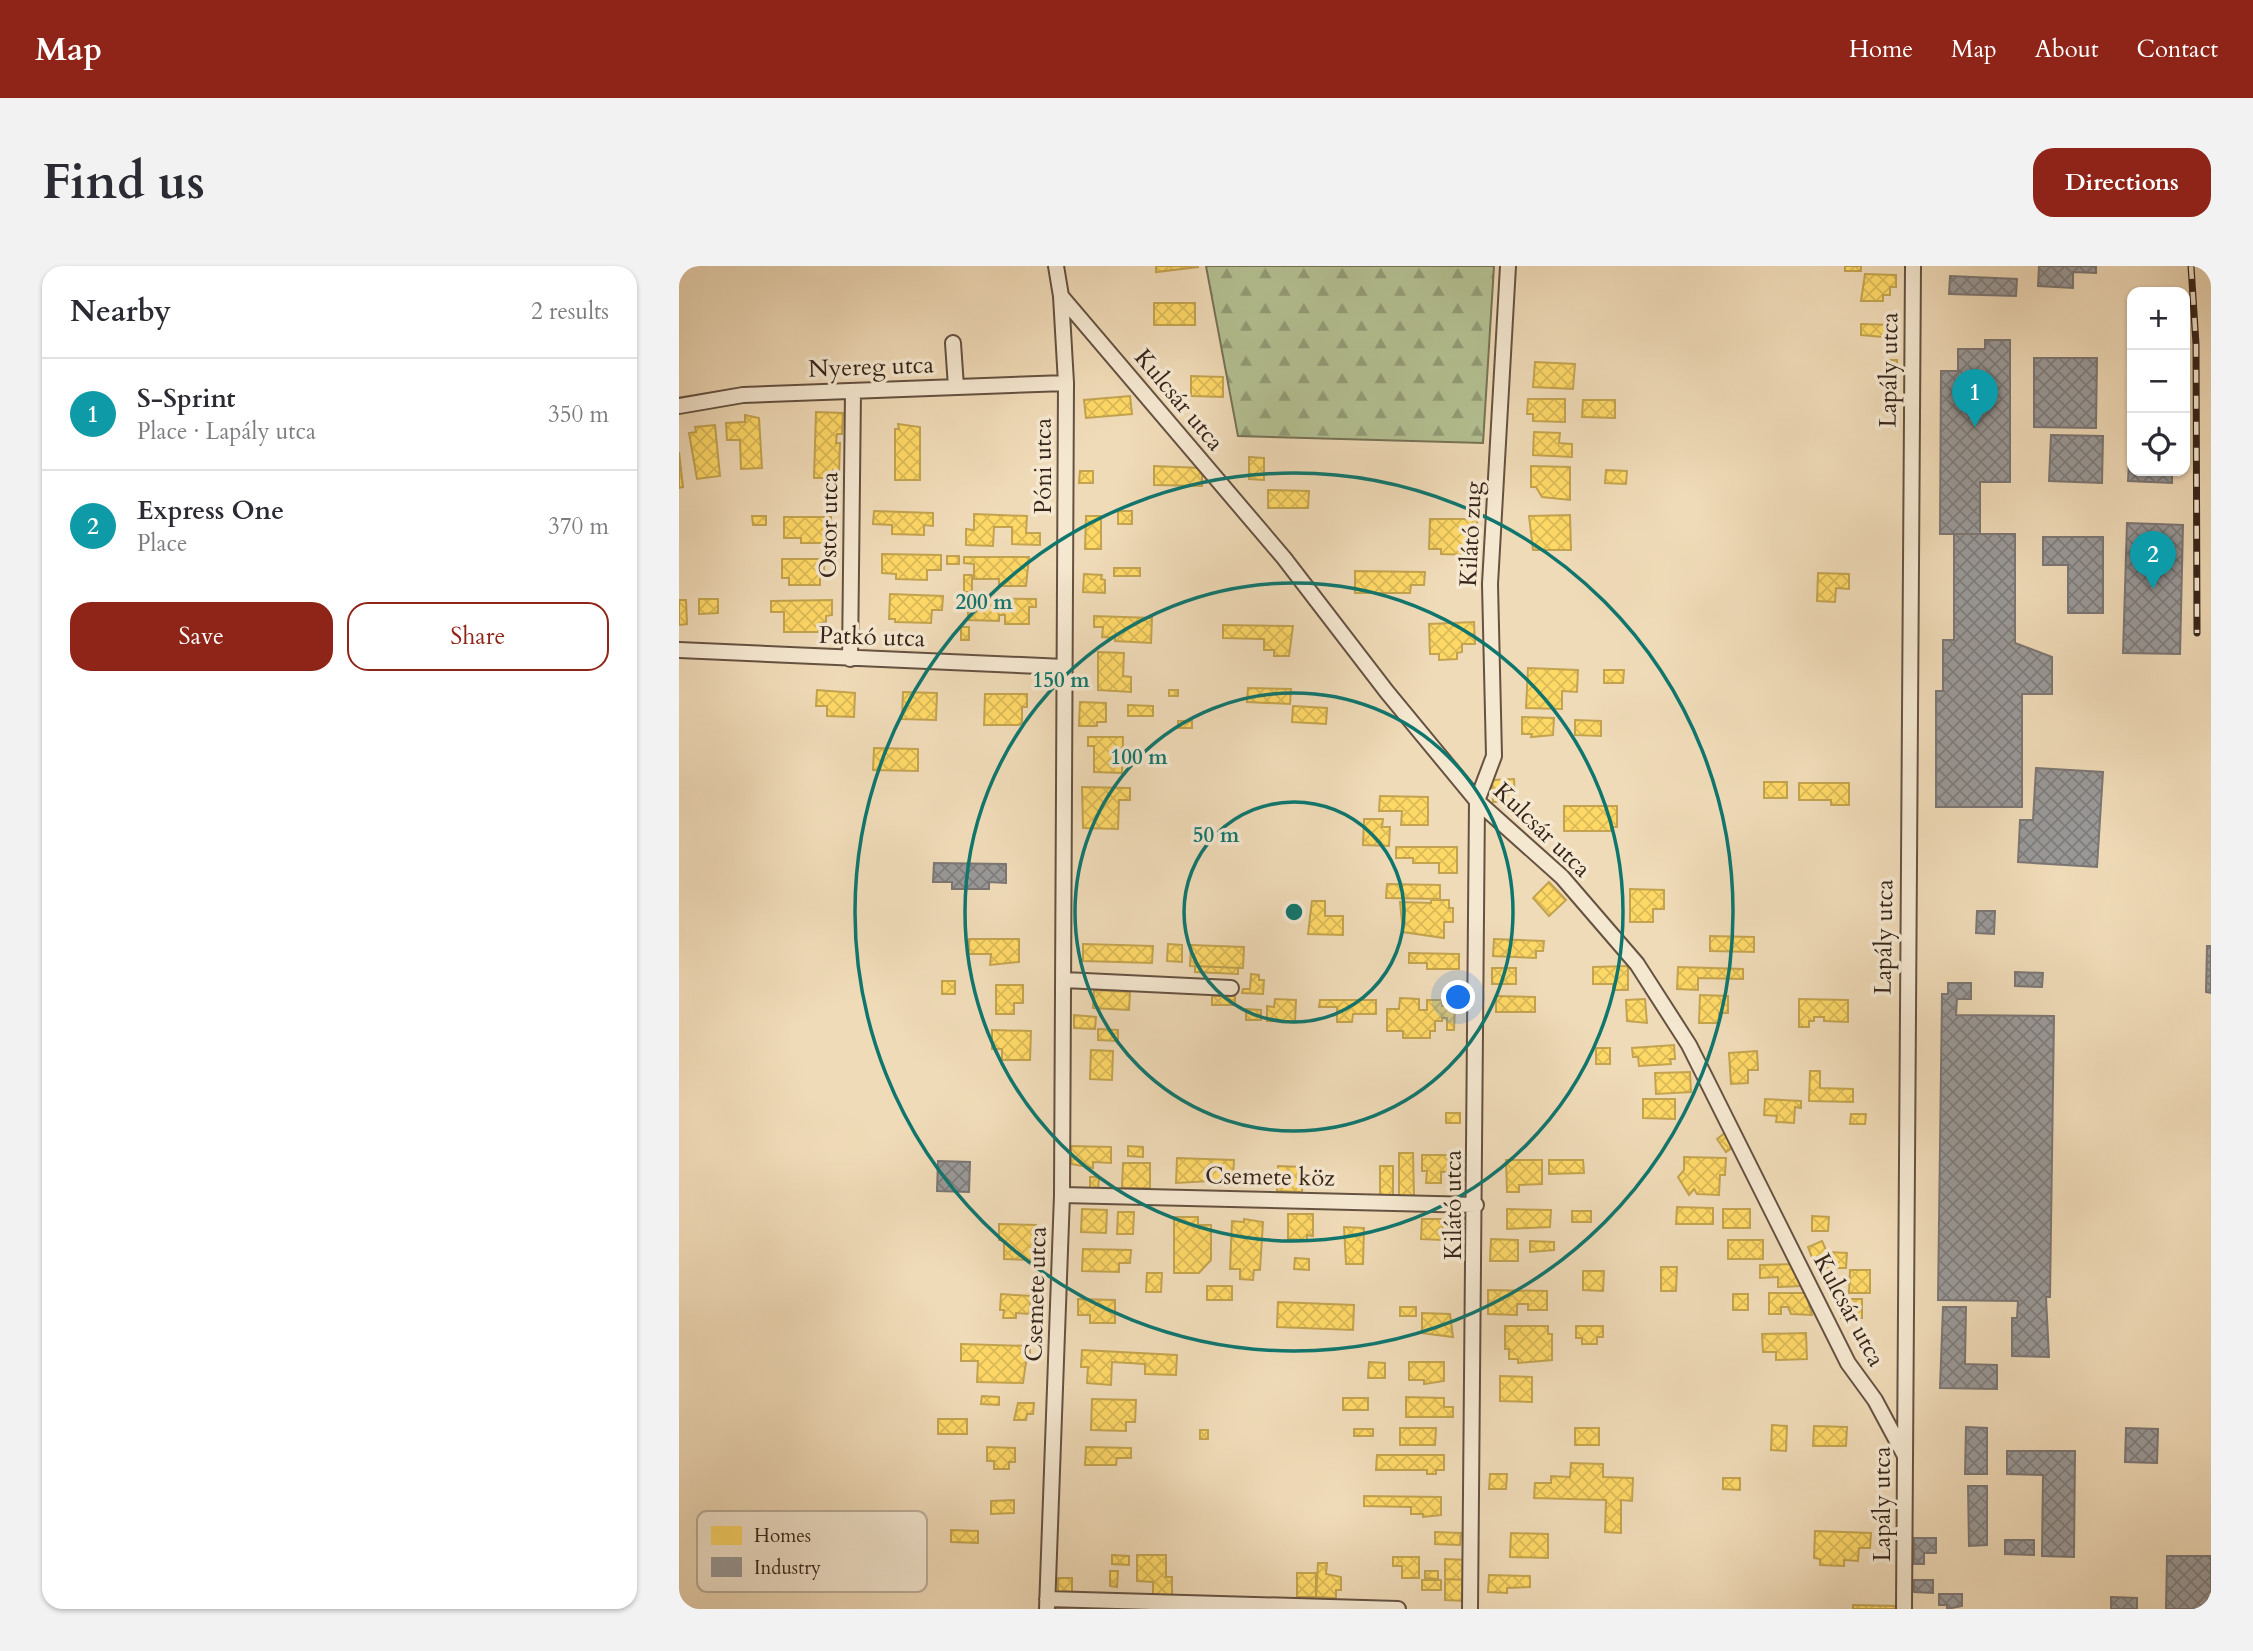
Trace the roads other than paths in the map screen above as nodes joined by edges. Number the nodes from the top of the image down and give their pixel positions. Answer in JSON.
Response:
{"nodes":[{"id":1,"x":1056,"y":266,"type":"edge"},
{"id":2,"x":1508,"y":266,"type":"edge"},
{"id":3,"x":1913,"y":266,"type":"edge"},
{"id":4,"x":1061,"y":296,"type":"junction"},
{"id":5,"x":953,"y":343,"type":"dead end"},
{"id":6,"x":1066,"y":383,"type":"junction"},
{"id":7,"x":956,"y":387,"type":"junction"},
{"id":8,"x":853,"y":391,"type":"junction"},
{"id":9,"x":679,"y":407,"type":"edge"},
{"id":10,"x":679,"y":650,"type":"edge"},
{"id":11,"x":850,"y":659,"type":"junction"},
{"id":12,"x":1064,"y":667,"type":"junction"},
{"id":13,"x":1477,"y":801,"type":"junction"},
{"id":14,"x":1064,"y":980,"type":"junction"},
{"id":15,"x":1231,"y":988,"type":"dead end"},
{"id":16,"x":1062,"y":1195,"type":"junction"},
{"id":17,"x":1476,"y":1205,"type":"junction"},
{"id":18,"x":1905,"y":1455,"type":"junction"},
{"id":19,"x":1047,"y":1604,"type":"edge"},
{"id":20,"x":1398,"y":1609,"type":"edge"},
{"id":21,"x":1471,"y":1609,"type":"edge"},
{"id":22,"x":1904,"y":1609,"type":"edge"}],
"edges":[{"from":1,"to":4,"type":"street","name":"Póni utca"},
{"from":2,"to":13,"type":"street","name":"Kilátó zug"},
{"from":3,"to":18,"type":"street","name":"Lapály utca"},
{"from":4,"to":6,"type":"street","name":"Póni utca"},
{"from":4,"to":13,"type":"street","name":"Kulcsár utca"},
{"from":5,"to":7,"type":"street"},
{"from":6,"to":7,"type":"street","name":"Nyereg utca"},
{"from":6,"to":12,"type":"street","name":"Póni utca"},
{"from":7,"to":8,"type":"street","name":"Nyereg utca"},
{"from":8,"to":9,"type":"street","name":"Nyereg utca"},
{"from":8,"to":11,"type":"street","name":"Ostor utca"},
{"from":10,"to":11,"type":"street","name":"Patkó utca"},
{"from":11,"to":12,"type":"street","name":"Patkó utca"},
{"from":12,"to":14,"type":"street","name":"Csemete utca"},
{"from":13,"to":17,"type":"street","name":"Kilátó utca"},
{"from":13,"to":18,"type":"street","name":"Kulcsár utca"},
{"from":14,"to":15,"type":"street"},
{"from":14,"to":16,"type":"street","name":"Csemete utca"},
{"from":16,"to":17,"type":"street","name":"Csemete köz"},
{"from":16,"to":19,"type":"street","name":"Csemete utca"},
{"from":17,"to":21,"type":"street","name":"Kilátó utca"},
{"from":18,"to":22,"type":"street","name":"Lapály utca"},
{"from":19,"to":20,"type":"street"}]}
